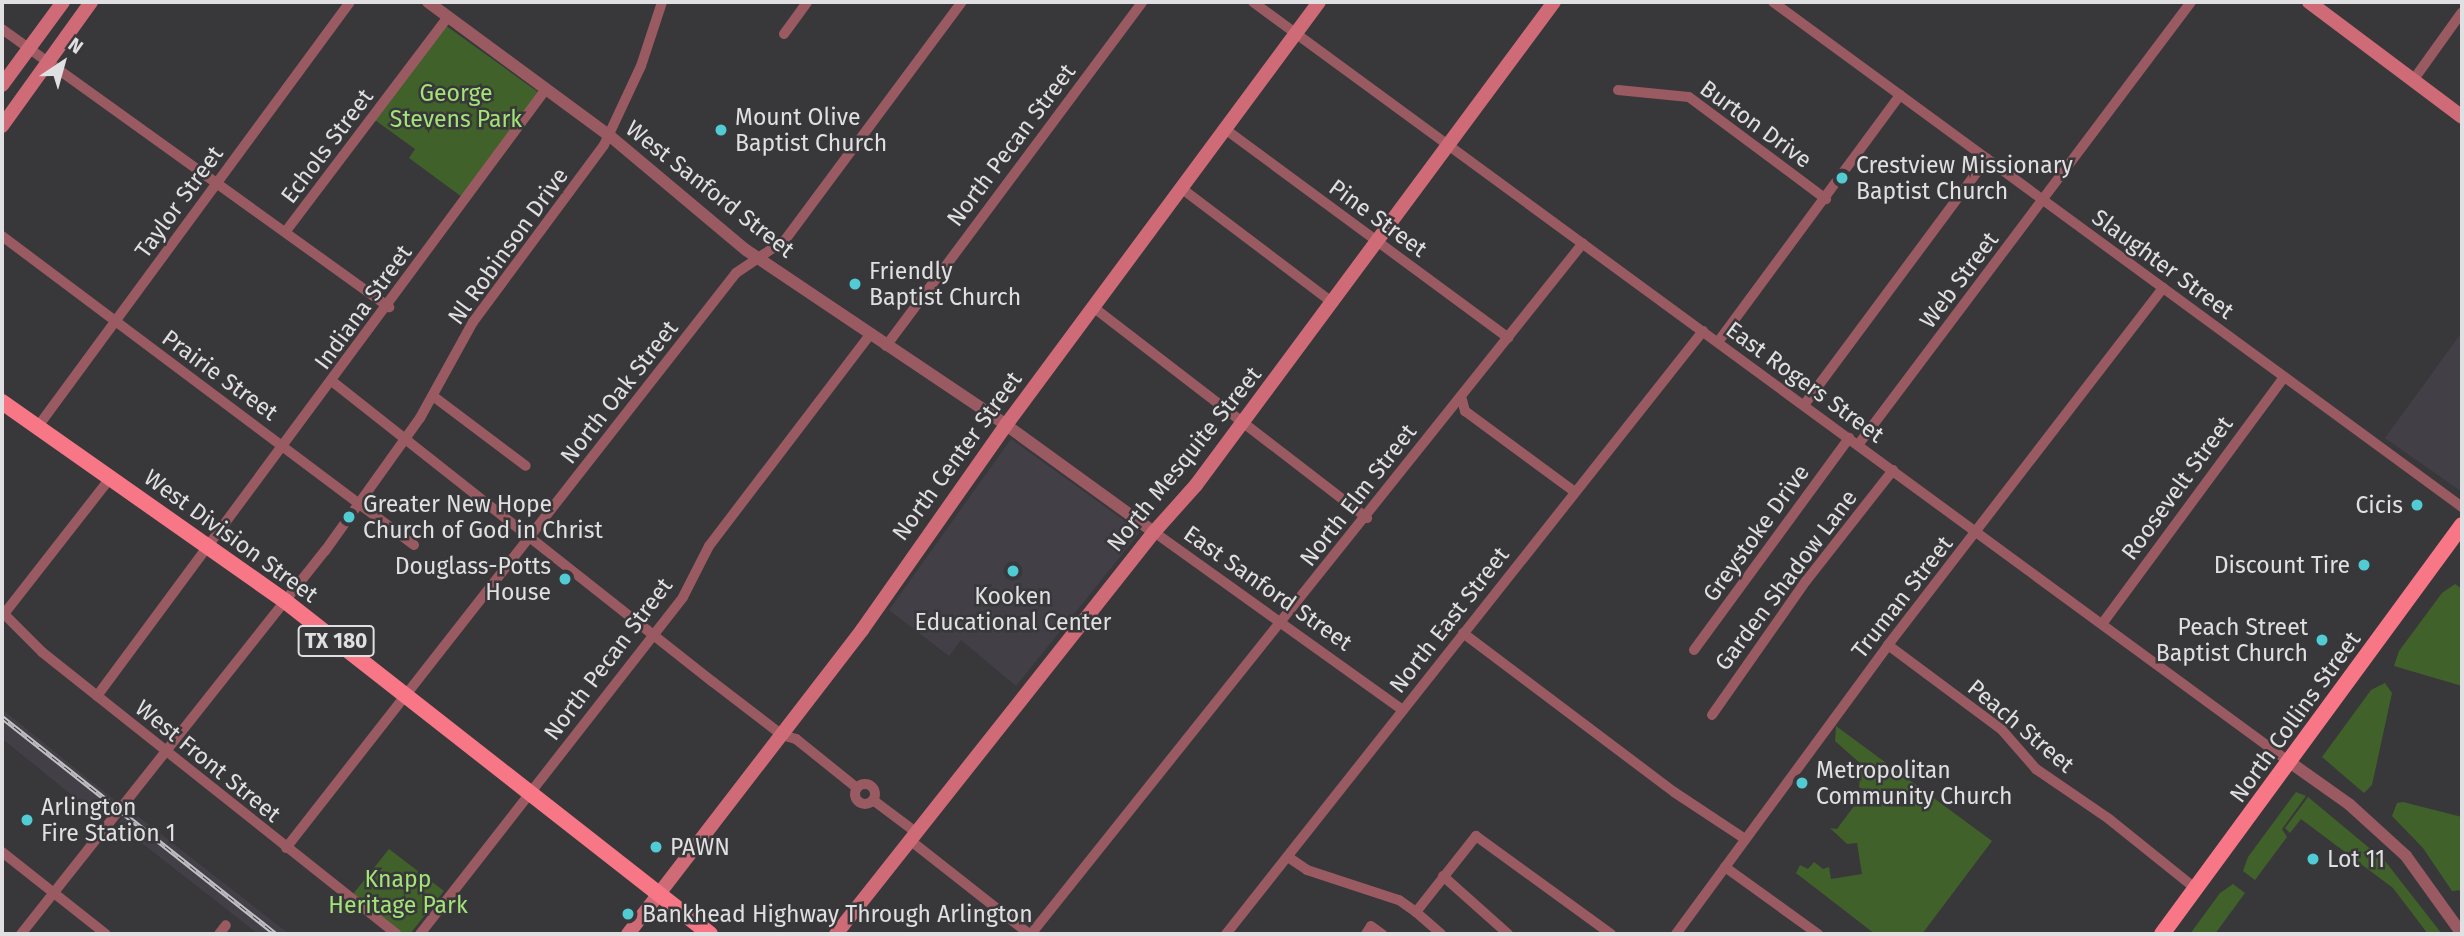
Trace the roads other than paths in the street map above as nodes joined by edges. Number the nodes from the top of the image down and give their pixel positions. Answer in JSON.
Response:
{"nodes":[{"id":1,"x":63,"y":2,"type":"edge"},
{"id":2,"x":91,"y":2,"type":"edge"},
{"id":3,"x":350,"y":2,"type":"edge"},
{"id":4,"x":428,"y":2,"type":"edge"},
{"id":5,"x":662,"y":2,"type":"edge"},
{"id":6,"x":807,"y":2,"type":"edge"},
{"id":7,"x":962,"y":2,"type":"edge"},
{"id":8,"x":1142,"y":2,"type":"edge"},
{"id":9,"x":1253,"y":2,"type":"edge"},
{"id":10,"x":1319,"y":2,"type":"edge"},
{"id":11,"x":1553,"y":2,"type":"edge"},
{"id":12,"x":1773,"y":2,"type":"edge"},
{"id":13,"x":2191,"y":2,"type":"edge"},
{"id":14,"x":2309,"y":2,"type":"edge"},
{"id":15,"x":2462,"y":12,"type":"edge"},
{"id":16,"x":449,"y":17,"type":"junction"},
{"id":17,"x":2,"y":29,"type":"edge"},
{"id":18,"x":1296,"y":33,"type":"junction"},
{"id":19,"x":784,"y":34,"type":"dead end"},
{"id":20,"x":30,"y":47,"type":"junction"},
{"id":21,"x":49,"y":60,"type":"junction"},
{"id":22,"x":2414,"y":79,"type":"junction"},
{"id":23,"x":2,"y":85,"type":"edge"},
{"id":24,"x":546,"y":89,"type":"junction"},
{"id":25,"x":1618,"y":90,"type":"dead end"},
{"id":26,"x":1900,"y":95,"type":"junction"},
{"id":27,"x":2462,"y":117,"type":"edge"},
{"id":28,"x":2,"y":126,"type":"edge"},
{"id":29,"x":1225,"y":129,"type":"junction"},
{"id":30,"x":610,"y":136,"type":"junction"},
{"id":31,"x":1448,"y":144,"type":"junction"},
{"id":32,"x":1987,"y":159,"type":"junction"},
{"id":33,"x":219,"y":181,"type":"junction"},
{"id":34,"x":1181,"y":188,"type":"junction"},
{"id":35,"x":1826,"y":199,"type":"junction"},
{"id":36,"x":2043,"y":200,"type":"junction"},
{"id":37,"x":286,"y":231,"type":"junction"},
{"id":38,"x":2,"y":236,"type":"edge"},
{"id":39,"x":1377,"y":242,"type":"junction"},
{"id":40,"x":1583,"y":243,"type":"junction"},
{"id":41,"x":759,"y":257,"type":"junction"},
{"id":42,"x":2163,"y":288,"type":"junction"},
{"id":43,"x":1333,"y":303,"type":"junction"},
{"id":44,"x":389,"y":306,"type":"junction"},
{"id":45,"x":1093,"y":307,"type":"junction"},
{"id":46,"x":116,"y":321,"type":"junction"},
{"id":47,"x":1703,"y":331,"type":"junction"},
{"id":48,"x":870,"y":335,"type":"junction"},
{"id":49,"x":1508,"y":338,"type":"junction"},
{"id":50,"x":1718,"y":342,"type":"junction"},
{"id":51,"x":886,"y":345,"type":"junction"},
{"id":52,"x":2284,"y":377,"type":"junction"},
{"id":53,"x":333,"y":382,"type":"junction"},
{"id":54,"x":433,"y":396,"type":"junction"},
{"id":55,"x":1461,"y":396,"type":"junction"},
{"id":56,"x":2,"y":402,"type":"edge"},
{"id":57,"x":1804,"y":405,"type":"junction"},
{"id":58,"x":1243,"y":421,"type":"junction"},
{"id":59,"x":38,"y":425,"type":"junction"},
{"id":60,"x":1006,"y":425,"type":"junction"},
{"id":61,"x":406,"y":437,"type":"junction"},
{"id":62,"x":1854,"y":442,"type":"junction"},
{"id":63,"x":284,"y":446,"type":"junction"},
{"id":64,"x":526,"y":466,"type":"dead end"},
{"id":65,"x":1893,"y":470,"type":"junction"},
{"id":66,"x":111,"y":477,"type":"junction"},
{"id":67,"x":1575,"y":492,"type":"junction"},
{"id":68,"x":360,"y":501,"type":"junction"},
{"id":69,"x":2462,"y":507,"type":"edge"},
{"id":70,"x":1367,"y":518,"type":"junction"},
{"id":71,"x":2462,"y":525,"type":"edge"},
{"id":72,"x":1154,"y":532,"type":"junction"},
{"id":73,"x":1977,"y":532,"type":"junction"},
{"id":74,"x":530,"y":538,"type":"junction"},
{"id":75,"x":414,"y":545,"type":"dead end"},
{"id":76,"x":209,"y":547,"type":"junction"},
{"id":77,"x":285,"y":601,"type":"junction"},
{"id":78,"x":3,"y":613,"type":"edge"},
{"id":79,"x":2102,"y":624,"type":"junction"},
{"id":80,"x":1280,"y":625,"type":"junction"},
{"id":81,"x":1463,"y":633,"type":"junction"},
{"id":82,"x":652,"y":635,"type":"junction"},
{"id":83,"x":1888,"y":645,"type":"junction"},
{"id":84,"x":1694,"y":650,"type":"dead end"},
{"id":85,"x":97,"y":696,"type":"junction"},
{"id":86,"x":408,"y":696,"type":"junction"},
{"id":87,"x":1403,"y":709,"type":"junction"},
{"id":88,"x":1712,"y":715,"type":"dead end"},
{"id":89,"x":782,"y":735,"type":"junction"},
{"id":90,"x":165,"y":752,"type":"junction"},
{"id":91,"x":2291,"y":763,"type":"junction"},
{"id":92,"x":531,"y":793,"type":"junction"},
{"id":93,"x":914,"y":837,"type":"junction"},
{"id":94,"x":1745,"y":839,"type":"junction"},
{"id":95,"x":286,"y":848,"type":"junction"},
{"id":96,"x":2,"y":852,"type":"edge"},
{"id":97,"x":1288,"y":857,"type":"junction"},
{"id":98,"x":1725,"y":867,"type":"junction"},
{"id":99,"x":1443,"y":876,"type":"junction"},
{"id":100,"x":2196,"y":889,"type":"junction"},
{"id":101,"x":54,"y":894,"type":"junction"},
{"id":102,"x":660,"y":895,"type":"junction"},
{"id":103,"x":1416,"y":912,"type":"junction"},
{"id":104,"x":226,"y":925,"type":"dead end"},
{"id":105,"x":1369,"y":930,"type":"edge"},
{"id":106,"x":21,"y":934,"type":"edge"},
{"id":107,"x":106,"y":934,"type":"edge"},
{"id":108,"x":219,"y":934,"type":"edge"},
{"id":109,"x":396,"y":934,"type":"edge"},
{"id":110,"x":419,"y":934,"type":"edge"},
{"id":111,"x":628,"y":934,"type":"edge"},
{"id":112,"x":710,"y":934,"type":"edge"},
{"id":113,"x":836,"y":934,"type":"edge"},
{"id":114,"x":1030,"y":934,"type":"edge"},
{"id":115,"x":1227,"y":934,"type":"edge"},
{"id":116,"x":1382,"y":934,"type":"edge"},
{"id":117,"x":1441,"y":934,"type":"edge"},
{"id":118,"x":1508,"y":934,"type":"edge"},
{"id":119,"x":1611,"y":934,"type":"edge"},
{"id":120,"x":1676,"y":934,"type":"edge"},
{"id":121,"x":1818,"y":934,"type":"edge"},
{"id":122,"x":2162,"y":934,"type":"edge"},
{"id":123,"x":2462,"y":934,"type":"edge"}],
"edges":[{"from":1,"to":20,"type":"main road"},
{"from":2,"to":21,"type":"main road"},
{"from":3,"to":33,"type":"street","name":"Taylor Street"},
{"from":4,"to":16,"type":"street","name":"West Sanford Street"},
{"from":5,"to":30,"type":"street","name":"Nl Robinson Drive"},
{"from":6,"to":19,"type":"street"},
{"from":7,"to":41,"type":"street","name":"North Oak Street"},
{"from":8,"to":51,"type":"street","name":"North Pecan Street"},
{"from":9,"to":18,"type":"street","name":"East Rogers Street"},
{"from":10,"to":18,"type":"main road","name":"North Center Street"},
{"from":11,"to":31,"type":"main road","name":"North Mesquite Street"},
{"from":12,"to":26,"type":"street","name":"Slaughter Street"},
{"from":13,"to":36,"type":"street","name":"Web Street"},
{"from":14,"to":22,"type":"main road"},
{"from":15,"to":22,"type":"street"},
{"from":16,"to":24,"type":"street","name":"West Sanford Street"},
{"from":16,"to":37,"type":"street","name":"Echols Street"},
{"from":17,"to":20,"type":"street"},
{"from":18,"to":29,"type":"main road","name":"North Center Street"},
{"from":18,"to":31,"type":"street","name":"East Rogers Street"},
{"from":20,"to":21,"type":"street"},
{"from":20,"to":23,"type":"main road"},
{"from":21,"to":28,"type":"main road"},
{"from":21,"to":33,"type":"street"},
{"from":22,"to":27,"type":"main road"},
{"from":24,"to":30,"type":"street","name":"West Sanford Street"},
{"from":24,"to":44,"type":"street","name":"Indiana Street"},
{"from":25,"to":35,"type":"street","name":"Burton Drive"},
{"from":26,"to":32,"type":"street","name":"Slaughter Street"},
{"from":26,"to":35,"type":"street"},
{"from":29,"to":34,"type":"main road","name":"North Center Street"},
{"from":29,"to":39,"type":"street","name":"Pine Street"},
{"from":30,"to":41,"type":"street","name":"West Sanford Street"},
{"from":30,"to":54,"type":"street","name":"Nl Robinson Drive"},
{"from":31,"to":39,"type":"main road","name":"North Mesquite Street"},
{"from":31,"to":40,"type":"street","name":"East Rogers Street"},
{"from":32,"to":36,"type":"street","name":"Slaughter Street"},
{"from":32,"to":57,"type":"street"},
{"from":33,"to":37,"type":"street"},
{"from":33,"to":46,"type":"street","name":"Taylor Street"},
{"from":34,"to":43,"type":"street"},
{"from":34,"to":45,"type":"main road","name":"North Center Street"},
{"from":35,"to":50,"type":"street"},
{"from":36,"to":42,"type":"street","name":"Slaughter Street"},
{"from":36,"to":62,"type":"street","name":"Web Street"},
{"from":37,"to":44,"type":"street"},
{"from":38,"to":46,"type":"street","name":"Prairie Street"},
{"from":39,"to":43,"type":"main road","name":"North Mesquite Street"},
{"from":39,"to":49,"type":"street","name":"Pine Street"},
{"from":40,"to":47,"type":"street","name":"East Rogers Street"},
{"from":40,"to":49,"type":"street","name":"North Elm Street"},
{"from":41,"to":48,"type":"street","name":"West Sanford Street"},
{"from":41,"to":74,"type":"street","name":"North Oak Street"},
{"from":42,"to":52,"type":"street","name":"Slaughter Street"},
{"from":42,"to":73,"type":"street","name":"Truman Street"},
{"from":43,"to":58,"type":"main road","name":"North Mesquite Street"},
{"from":44,"to":53,"type":"street","name":"Indiana Street"},
{"from":45,"to":58,"type":"street"},
{"from":45,"to":60,"type":"main road","name":"North Center Street"},
{"from":46,"to":59,"type":"street","name":"Taylor Street"},
{"from":46,"to":63,"type":"street","name":"Prairie Street"},
{"from":47,"to":50,"type":"street","name":"East Rogers Street"},
{"from":47,"to":67,"type":"street","name":"North East Street"},
{"from":48,"to":51,"type":"street","name":"West Sanford Street"},
{"from":48,"to":82,"type":"street","name":"North Pecan Street"},
{"from":49,"to":55,"type":"street","name":"North Elm Street"},
{"from":50,"to":57,"type":"street","name":"East Rogers Street"},
{"from":51,"to":60,"type":"street","name":"West Sanford Street"},
{"from":52,"to":69,"type":"street","name":"Slaughter Street"},
{"from":52,"to":79,"type":"street","name":"Roosevelt Street"},
{"from":53,"to":61,"type":"street"},
{"from":53,"to":63,"type":"street","name":"Indiana Street"},
{"from":54,"to":61,"type":"street","name":"Nl Robinson Drive"},
{"from":54,"to":64,"type":"street"},
{"from":55,"to":67,"type":"street"},
{"from":55,"to":70,"type":"street","name":"North Elm Street"},
{"from":56,"to":59,"type":"main road","name":"West Division Street","number":"TX 180"},
{"from":57,"to":62,"type":"street","name":"East Rogers Street"},
{"from":58,"to":70,"type":"street"},
{"from":58,"to":72,"type":"main road","name":"North Mesquite Street"},
{"from":59,"to":66,"type":"main road","name":"West Division Street","number":"TX 180"},
{"from":60,"to":72,"type":"street","name":"East Sanford Street"},
{"from":60,"to":89,"type":"main road","name":"North Center Street"},
{"from":61,"to":68,"type":"street","name":"Nl Robinson Drive"},
{"from":61,"to":74,"type":"street"},
{"from":62,"to":65,"type":"street","name":"East Rogers Street"},
{"from":62,"to":84,"type":"street","name":"Greystoke Drive"},
{"from":63,"to":68,"type":"street","name":"Prairie Street"},
{"from":63,"to":76,"type":"street","name":"Indiana Street"},
{"from":65,"to":73,"type":"street","name":"East Rogers Street"},
{"from":65,"to":88,"type":"street","name":"Garden Shadow Lane"},
{"from":66,"to":76,"type":"main road","name":"West Division Street","number":"TX 180"},
{"from":66,"to":78,"type":"street"},
{"from":67,"to":81,"type":"street","name":"North East Street"},
{"from":68,"to":75,"type":"street","name":"Prairie Street"},
{"from":68,"to":77,"type":"street","name":"Nl Robinson Drive"},
{"from":70,"to":80,"type":"street","name":"North Elm Street"},
{"from":71,"to":91,"type":"main road","name":"North Collins Street"},
{"from":72,"to":80,"type":"street","name":"East Sanford Street"},
{"from":72,"to":93,"type":"main road","name":"North Mesquite Street"},
{"from":73,"to":79,"type":"street","name":"East Rogers Street"},
{"from":73,"to":83,"type":"street","name":"Truman Street"},
{"from":74,"to":82,"type":"street"},
{"from":74,"to":86,"type":"street","name":"North Oak Street"},
{"from":76,"to":77,"type":"main road","name":"West Division Street","number":"TX 180"},
{"from":76,"to":85,"type":"street","name":"Indiana Street"},
{"from":77,"to":86,"type":"main road","name":"West Division Street","number":"TX 180"},
{"from":77,"to":90,"type":"street","name":"Nl Robinson Drive"},
{"from":78,"to":85,"type":"street","name":"West Front Street"},
{"from":79,"to":91,"type":"street","name":"East Rogers Street"},
{"from":80,"to":87,"type":"street","name":"East Sanford Street"},
{"from":80,"to":114,"type":"street","name":"North Elm Street"},
{"from":81,"to":87,"type":"street","name":"North East Street"},
{"from":81,"to":94,"type":"street"},
{"from":82,"to":89,"type":"street"},
{"from":82,"to":92,"type":"street","name":"North Pecan Street"},
{"from":83,"to":94,"type":"street","name":"Truman Street"},
{"from":83,"to":100,"type":"street","name":"Peach Street"},
{"from":85,"to":90,"type":"street","name":"West Front Street"},
{"from":86,"to":92,"type":"main road","name":"West Division Street","number":"TX 180"},
{"from":86,"to":95,"type":"street","name":"North Oak Street"},
{"from":87,"to":97,"type":"street","name":"North East Street"},
{"from":89,"to":93,"type":"street"},
{"from":89,"to":102,"type":"main road","name":"North Center Street"},
{"from":90,"to":95,"type":"street","name":"West Front Street"},
{"from":90,"to":101,"type":"street","name":"Nl Robinson Drive"},
{"from":91,"to":100,"type":"main road","name":"North Collins Street"},
{"from":91,"to":123,"type":"street"},
{"from":92,"to":102,"type":"main road","name":"West Division Street","number":"TX 180"},
{"from":92,"to":110,"type":"street","name":"North Pecan Street"},
{"from":93,"to":113,"type":"main road","name":"North Mesquite Street"},
{"from":93,"to":114,"type":"street"},
{"from":94,"to":98,"type":"street","name":"Truman Street"},
{"from":95,"to":109,"type":"street","name":"West Front Street"},
{"from":96,"to":101,"type":"street"},
{"from":97,"to":103,"type":"street"},
{"from":97,"to":115,"type":"street","name":"North East Street"},
{"from":98,"to":120,"type":"street","name":"Truman Street"},
{"from":98,"to":121,"type":"street"},
{"from":99,"to":103,"type":"street"},
{"from":99,"to":118,"type":"street"},
{"from":99,"to":119,"type":"street"},
{"from":100,"to":122,"type":"main road","name":"North Collins Street"},
{"from":101,"to":106,"type":"street","name":"Nl Robinson Drive"},
{"from":101,"to":107,"type":"street"},
{"from":102,"to":111,"type":"main road","name":"North Center Street"},
{"from":102,"to":112,"type":"main road","number":"TX 180"},
{"from":103,"to":117,"type":"street"},
{"from":104,"to":108,"type":"street"},
{"from":105,"to":116,"type":"street"}]}
